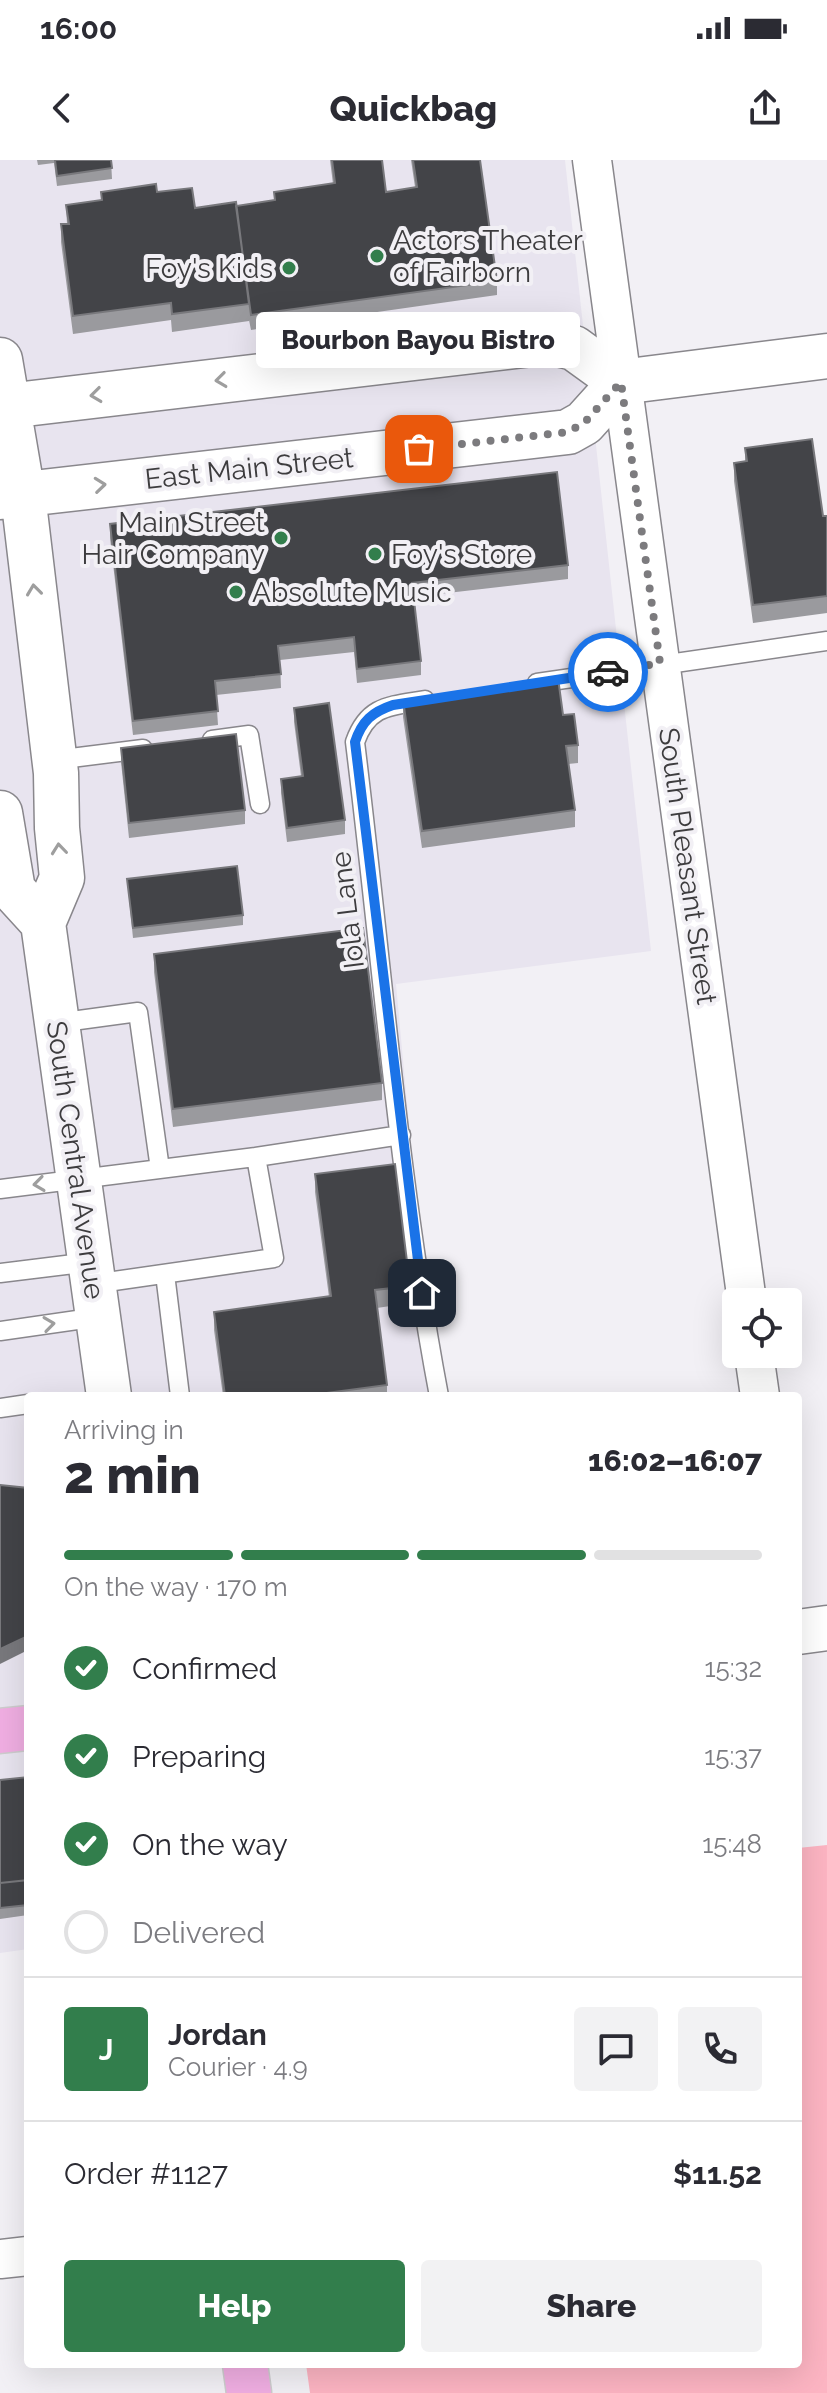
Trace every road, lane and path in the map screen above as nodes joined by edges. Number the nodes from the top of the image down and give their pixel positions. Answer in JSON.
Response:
{"nodes":[{"id":1,"x":592,"y":160,"type":"edge"},
{"id":2,"x":827,"y":356,"type":"edge"},
{"id":3,"x":0,"y":360,"type":"edge"},
{"id":4,"x":621,"y":382,"type":"junction"},
{"id":5,"x":4,"y":407,"type":"edge"},
{"id":6,"x":11,"y":496,"type":"edge"},
{"id":7,"x":827,"y":641,"type":"edge"},
{"id":8,"x":660,"y":663,"type":"junction"},
{"id":9,"x":519,"y":685,"type":"edge"},
{"id":10,"x":440,"y":698,"type":"edge"},
{"id":11,"x":189,"y":743,"type":"edge"},
{"id":12,"x":159,"y":746,"type":"edge"},
{"id":13,"x":55,"y":760,"type":"junction"},
{"id":14,"x":260,"y":804,"type":"dead end"},
{"id":15,"x":0,"y":813,"type":"edge"},
{"id":16,"x":43,"y":923,"type":"junction"},
{"id":17,"x":57,"y":1023,"type":"junction"},
{"id":18,"x":401,"y":1135,"type":"junction"},
{"id":19,"x":256,"y":1157,"type":"junction"},
{"id":20,"x":160,"y":1169,"type":"junction"},
{"id":21,"x":79,"y":1179,"type":"junction"},
{"id":22,"x":0,"y":1189,"type":"edge"},
{"id":23,"x":0,"y":1273,"type":"edge"},
{"id":24,"x":165,"y":1274,"type":"junction"},
{"id":25,"x":94,"y":1288,"type":"junction"},
{"id":26,"x":745,"y":1288,"type":"edge"},
{"id":27,"x":0,"y":1331,"type":"edge"},
{"id":28,"x":756,"y":1368,"type":"edge"},
{"id":29,"x":104,"y":1392,"type":"edge"},
{"id":30,"x":180,"y":1392,"type":"edge"},
{"id":31,"x":438,"y":1392,"type":"edge"},
{"id":32,"x":759,"y":1392,"type":"edge"},
{"id":33,"x":24,"y":1405,"type":"edge"},
{"id":34,"x":0,"y":1408,"type":"edge"},
{"id":35,"x":827,"y":1628,"type":"edge"},
{"id":36,"x":802,"y":1631,"type":"edge"},
{"id":37,"x":24,"y":1728,"type":"edge"},
{"id":38,"x":0,"y":1731,"type":"edge"},
{"id":39,"x":24,"y":2256,"type":"edge"},
{"id":40,"x":0,"y":2259,"type":"edge"},
{"id":41,"x":246,"y":2368,"type":"edge"},
{"id":42,"x":249,"y":2393,"type":"edge"}],
"edges":[{"from":1,"to":4,"type":"street","name":"South Pleasant Street"},
{"from":2,"to":4,"type":"street"},
{"from":3,"to":5,"type":"street"},
{"from":4,"to":5,"type":"street","one_way":true},
{"from":6,"to":4,"type":"street","name":"East Main Street","one_way":true},
{"from":4,"to":8,"type":"street","name":"South Pleasant Street"},
{"from":5,"to":6,"type":"street"},
{"from":13,"to":6,"type":"street","one_way":true},
{"from":7,"to":8,"type":"lane"},
{"from":8,"to":9,"type":"lane"},
{"from":8,"to":26,"type":"street","name":"South Pleasant Street"},
{"from":10,"to":18,"type":"lane","name":"Iola Lane"},
{"from":11,"to":14,"type":"lane"},
{"from":12,"to":13,"type":"lane"},
{"from":16,"to":13,"type":"street","one_way":true},
{"from":15,"to":16,"type":"street"},
{"from":16,"to":17,"type":"street","name":"South Central Avenue"},
{"from":17,"to":20,"type":"lane"},
{"from":17,"to":21,"type":"street","name":"South Central Avenue"},
{"from":18,"to":19,"type":"lane"},
{"from":18,"to":31,"type":"lane","name":"Iola Lane"},
{"from":19,"to":20,"type":"lane"},
{"from":19,"to":24,"type":"lane"},
{"from":20,"to":21,"type":"lane"},
{"from":21,"to":22,"type":"lane","one_way":true},
{"from":21,"to":25,"type":"street","name":"South Central Avenue"},
{"from":23,"to":25,"type":"lane"},
{"from":24,"to":25,"type":"lane"},
{"from":24,"to":30,"type":"lane"},
{"from":27,"to":25,"type":"lane","one_way":true},
{"from":25,"to":29,"type":"street","name":"South Central Avenue"},
{"from":28,"to":32,"type":"street"},
{"from":33,"to":34,"type":"lane"},
{"from":35,"to":36,"type":"street"},
{"from":37,"to":38,"type":"main road"},
{"from":39,"to":40,"type":"street"},
{"from":41,"to":42,"type":"main road"}]}
